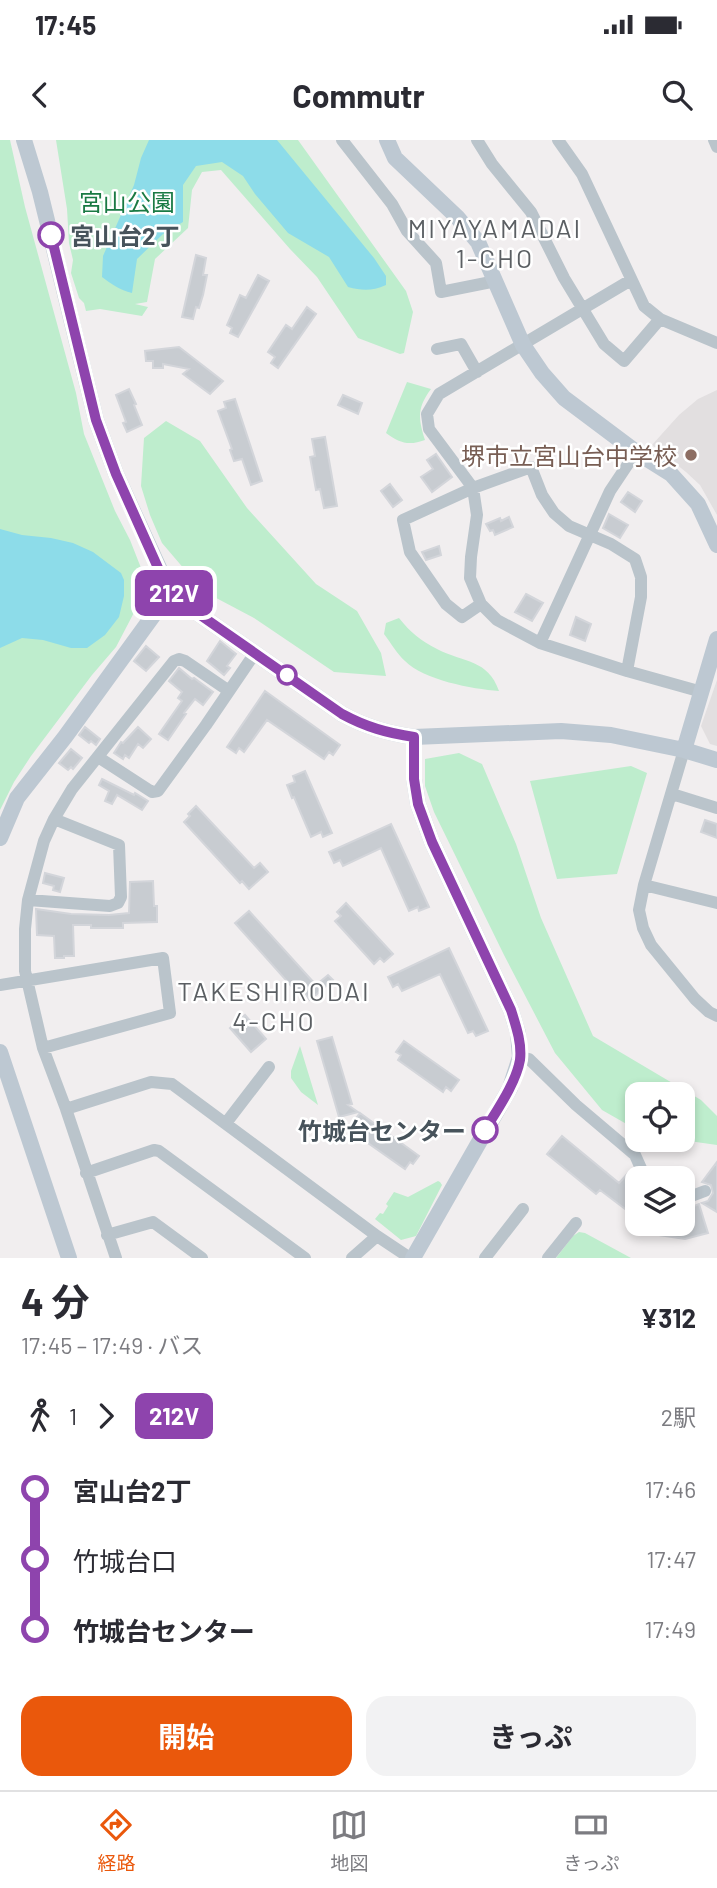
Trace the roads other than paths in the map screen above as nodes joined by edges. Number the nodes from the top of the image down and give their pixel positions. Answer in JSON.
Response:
{"nodes":[{"id":1,"x":24,"y":140,"type":"edge"},
{"id":2,"x":342,"y":140,"type":"edge"},
{"id":3,"x":387,"y":140,"type":"edge"},
{"id":4,"x":477,"y":140,"type":"edge"},
{"id":5,"x":558,"y":140,"type":"edge"},
{"id":6,"x":715,"y":140,"type":"edge"},
{"id":7,"x":717,"y":147,"type":"edge"},
{"id":8,"x":631,"y":280,"type":"junction"},
{"id":9,"x":496,"y":281,"type":"junction"},
{"id":10,"x":582,"y":310,"type":"junction"},
{"id":11,"x":660,"y":320,"type":"junction"},
{"id":12,"x":717,"y":343,"type":"edge"},
{"id":13,"x":523,"y":345,"type":"junction"},
{"id":14,"x":437,"y":349,"type":"dead end"},
{"id":15,"x":477,"y":372,"type":"junction"},
{"id":16,"x":636,"y":452,"type":"junction"},
{"id":17,"x":473,"y":488,"type":"junction"},
{"id":18,"x":589,"y":534,"type":"junction"},
{"id":19,"x":717,"y":545,"type":"edge"},
{"id":20,"x":171,"y":591,"type":"junction"},
{"id":21,"x":481,"y":604,"type":"junction"},
{"id":22,"x":717,"y":639,"type":"edge"},
{"id":23,"x":540,"y":643,"type":"junction"},
{"id":24,"x":255,"y":653,"type":"junction"},
{"id":25,"x":627,"y":671,"type":"junction"},
{"id":26,"x":229,"y":691,"type":"junction"},
{"id":27,"x":702,"y":692,"type":"junction"},
{"id":28,"x":414,"y":737,"type":"junction"},
{"id":29,"x":684,"y":750,"type":"junction"},
{"id":30,"x":97,"y":757,"type":"junction"},
{"id":31,"x":717,"y":760,"type":"edge"},
{"id":32,"x":672,"y":794,"type":"junction"},
{"id":33,"x":717,"y":808,"type":"edge"},
{"id":34,"x":54,"y":819,"type":"junction"},
{"id":35,"x":0,"y":838,"type":"edge"},
{"id":36,"x":643,"y":886,"type":"junction"},
{"id":37,"x":27,"y":900,"type":"junction"},
{"id":38,"x":717,"y":903,"type":"edge"},
{"id":39,"x":27,"y":980,"type":"junction"},
{"id":40,"x":0,"y":985,"type":"edge"},
{"id":41,"x":717,"y":1016,"type":"edge"},
{"id":42,"x":43,"y":1048,"type":"junction"},
{"id":43,"x":0,"y":1052,"type":"edge"},
{"id":44,"x":520,"y":1057,"type":"junction"},
{"id":45,"x":270,"y":1067,"type":"dead end"},
{"id":46,"x":66,"y":1109,"type":"junction"},
{"id":47,"x":226,"y":1124,"type":"junction"},
{"id":48,"x":640,"y":1166,"type":"edge"},
{"id":49,"x":86,"y":1172,"type":"junction"},
{"id":50,"x":705,"y":1191,"type":"dead end"},
{"id":51,"x":695,"y":1195,"type":"edge"},
{"id":52,"x":523,"y":1209,"type":"dead end"},
{"id":53,"x":576,"y":1223,"type":"dead end"},
{"id":54,"x":107,"y":1235,"type":"junction"},
{"id":55,"x":377,"y":1236,"type":"junction"},
{"id":56,"x":69,"y":1258,"type":"edge"},
{"id":57,"x":116,"y":1258,"type":"edge"},
{"id":58,"x":202,"y":1258,"type":"edge"},
{"id":59,"x":305,"y":1258,"type":"edge"},
{"id":60,"x":352,"y":1258,"type":"edge"},
{"id":61,"x":411,"y":1258,"type":"edge"},
{"id":62,"x":485,"y":1258,"type":"edge"},
{"id":63,"x":548,"y":1258,"type":"edge"}],
"edges":[{"from":1,"to":20,"type":"street"},
{"from":2,"to":9,"type":"street"},
{"from":3,"to":9,"type":"street"},
{"from":4,"to":10,"type":"street"},
{"from":5,"to":8,"type":"street"},
{"from":6,"to":7,"type":"street"},
{"from":8,"to":10,"type":"street"},
{"from":8,"to":11,"type":"street"},
{"from":9,"to":13,"type":"street"},
{"from":10,"to":11,"type":"street"},
{"from":10,"to":13,"type":"street"},
{"from":11,"to":12,"type":"street"},
{"from":13,"to":15,"type":"street"},
{"from":13,"to":16,"type":"street"},
{"from":14,"to":15,"type":"street"},
{"from":15,"to":17,"type":"street"},
{"from":16,"to":18,"type":"street"},
{"from":16,"to":19,"type":"street"},
{"from":17,"to":18,"type":"street"},
{"from":17,"to":21,"type":"street"},
{"from":17,"to":21,"type":"street"},
{"from":18,"to":23,"type":"street"},
{"from":18,"to":25,"type":"street"},
{"from":20,"to":24,"type":"street"},
{"from":20,"to":35,"type":"street"},
{"from":21,"to":23,"type":"street"},
{"from":22,"to":27,"type":"street"},
{"from":23,"to":25,"type":"street"},
{"from":24,"to":26,"type":"street"},
{"from":24,"to":28,"type":"street"},
{"from":25,"to":27,"type":"street"},
{"from":26,"to":30,"type":"street"},
{"from":26,"to":30,"type":"street"},
{"from":27,"to":29,"type":"street"},
{"from":28,"to":29,"type":"street"},
{"from":28,"to":44,"type":"street"},
{"from":29,"to":31,"type":"street"},
{"from":29,"to":32,"type":"street"},
{"from":30,"to":34,"type":"street"},
{"from":32,"to":33,"type":"street"},
{"from":32,"to":36,"type":"street"},
{"from":34,"to":37,"type":"street"},
{"from":34,"to":37,"type":"street"},
{"from":36,"to":38,"type":"street"},
{"from":36,"to":41,"type":"street"},
{"from":37,"to":39,"type":"street"},
{"from":39,"to":40,"type":"street"},
{"from":39,"to":42,"type":"street"},
{"from":39,"to":42,"type":"street"},
{"from":42,"to":46,"type":"street"},
{"from":43,"to":56,"type":"street"},
{"from":44,"to":48,"type":"street"},
{"from":44,"to":61,"type":"street"},
{"from":45,"to":47,"type":"street"},
{"from":46,"to":47,"type":"street"},
{"from":46,"to":49,"type":"street"},
{"from":47,"to":55,"type":"street"},
{"from":49,"to":54,"type":"street"},
{"from":49,"to":59,"type":"street"},
{"from":50,"to":51,"type":"street"},
{"from":52,"to":62,"type":"street"},
{"from":53,"to":63,"type":"street"},
{"from":54,"to":57,"type":"street"},
{"from":54,"to":58,"type":"street"},
{"from":55,"to":60,"type":"street"},
{"from":55,"to":61,"type":"street"}]}
